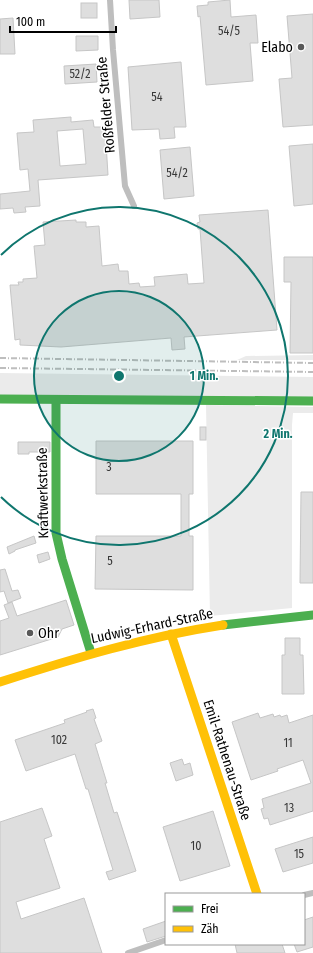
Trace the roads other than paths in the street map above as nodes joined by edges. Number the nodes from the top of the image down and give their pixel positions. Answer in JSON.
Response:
{"nodes":[{"id":1,"x":110,"y":0,"type":"edge"},
{"id":2,"x":134,"y":206,"type":"dead end"},
{"id":3,"x":0,"y":399,"type":"edge"},
{"id":4,"x":56,"y":400,"type":"junction"},
{"id":5,"x":313,"y":401,"type":"edge"},
{"id":6,"x":313,"y":615,"type":"edge"},
{"id":7,"x":171,"y":634,"type":"junction"},
{"id":8,"x":91,"y":654,"type":"junction"},
{"id":9,"x":0,"y":682,"type":"edge"},
{"id":10,"x":257,"y":893,"type":"edge"},
{"id":11,"x":165,"y":940,"type":"edge"},
{"id":12,"x":128,"y":953,"type":"edge"}],
"edges":[{"from":1,"to":2,"type":"street","name":"Roßfelder Straße"},
{"from":3,"to":4,"type":"street"},
{"from":4,"to":5,"type":"street"},
{"from":4,"to":8,"type":"street","name":"Kraftwerkstraße"},
{"from":6,"to":7,"type":"street","name":"Ludwig-Erhard-Straße"},
{"from":7,"to":8,"type":"street","name":"Ludwig-Erhard-Straße"},
{"from":7,"to":10,"type":"street","name":"Emil-Rathenau-Straße"},
{"from":8,"to":9,"type":"street","name":"Ludwig-Erhard-Straße"},
{"from":11,"to":12,"type":"street"}]}
